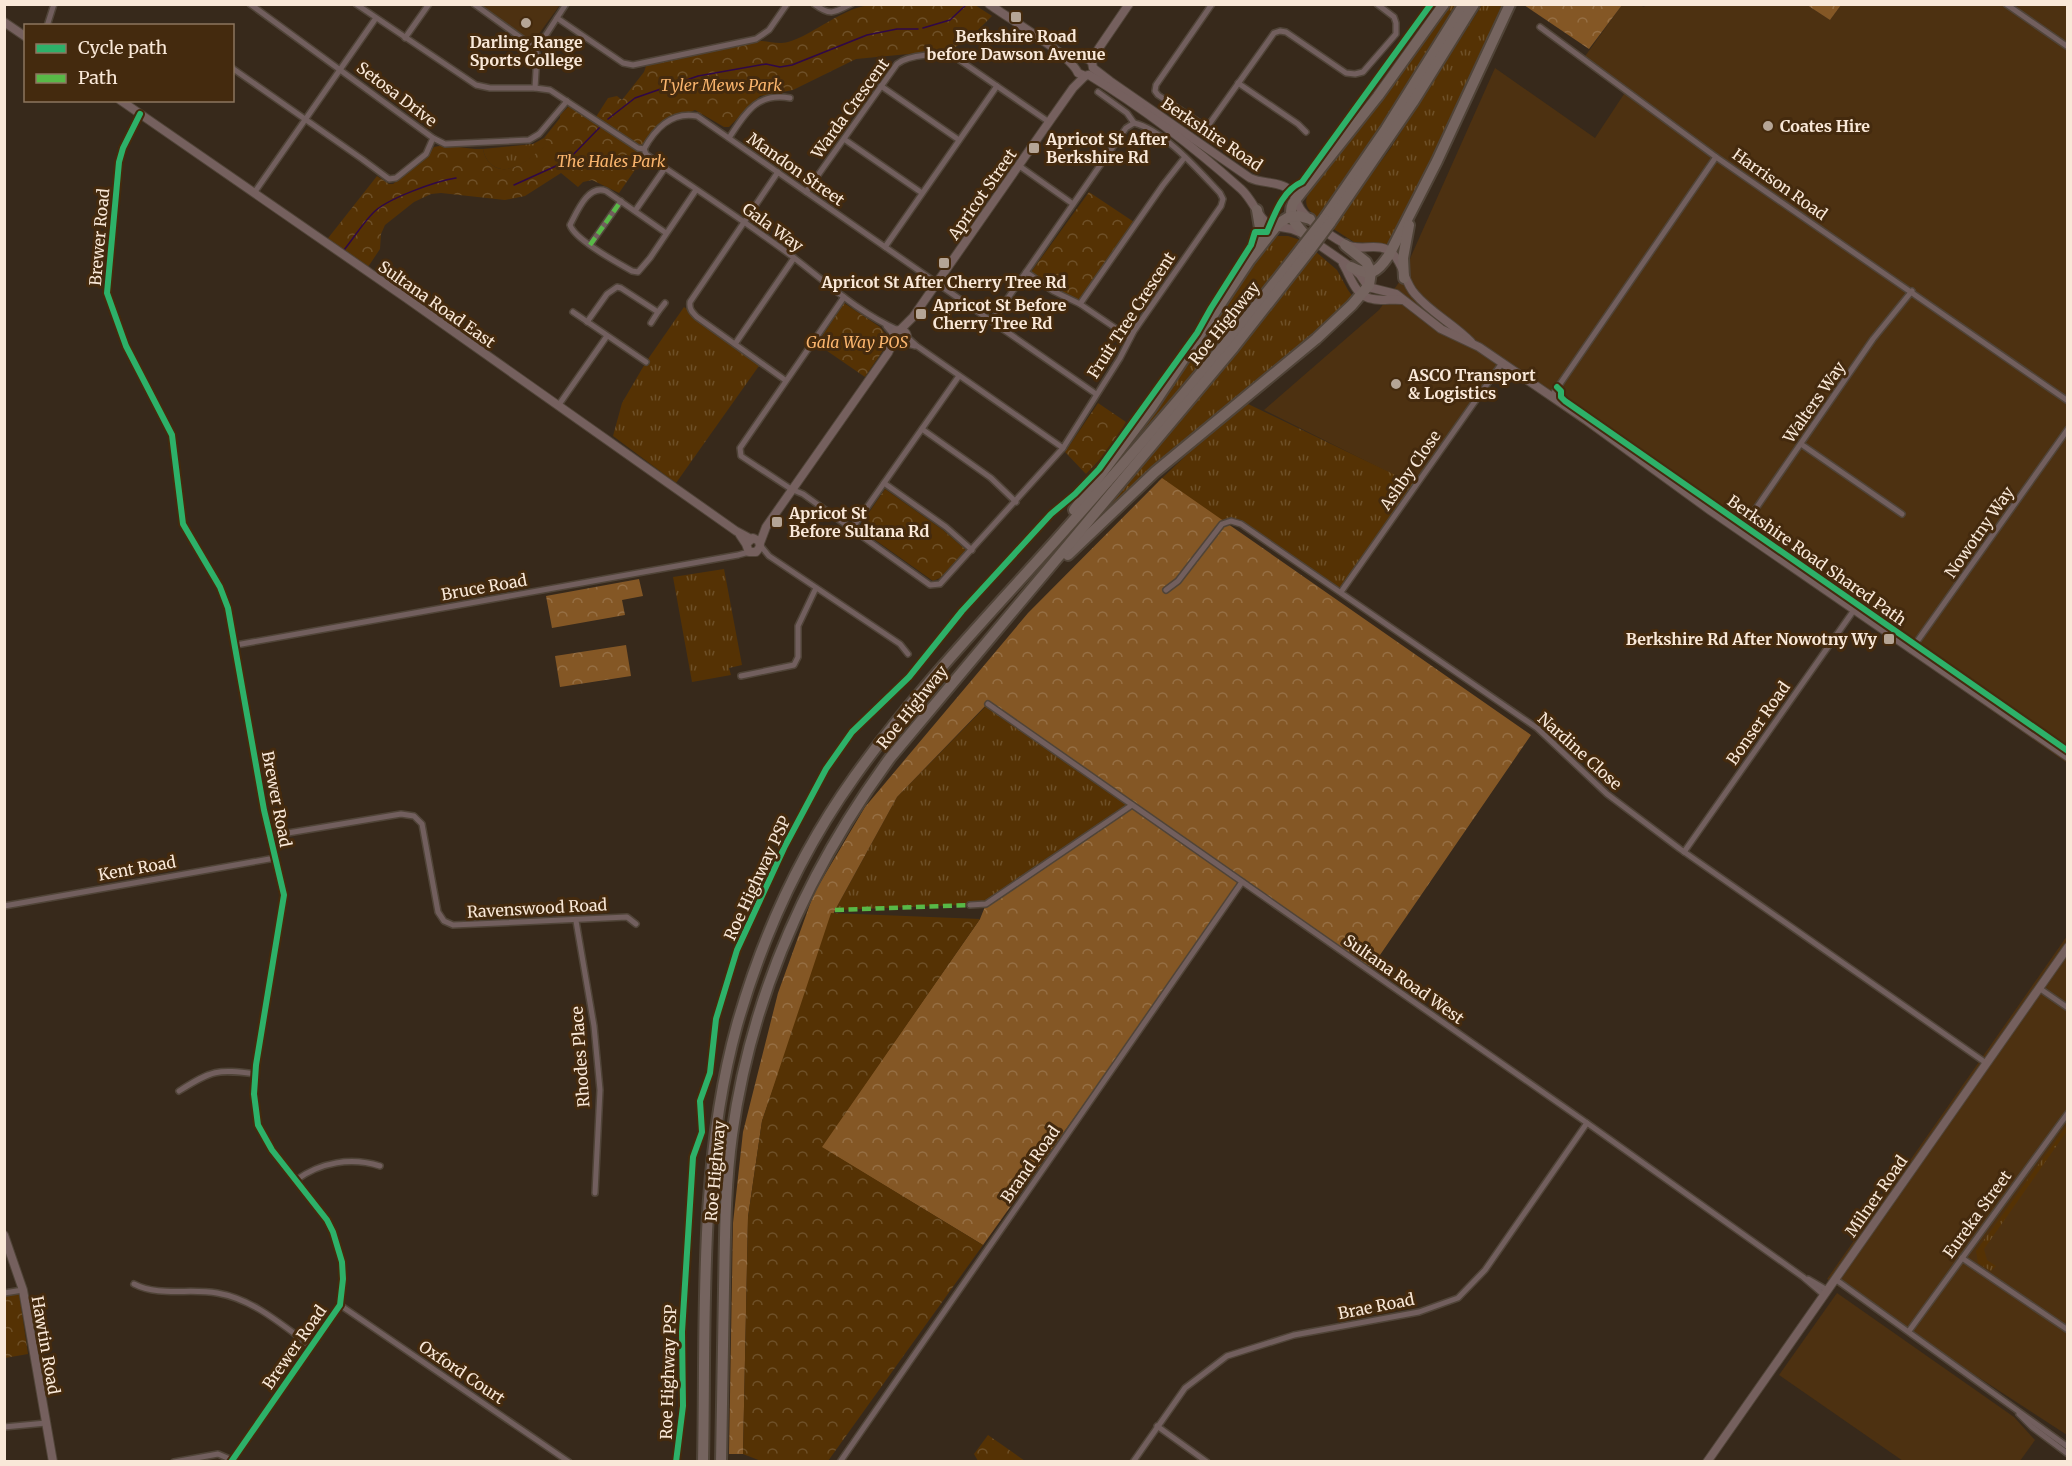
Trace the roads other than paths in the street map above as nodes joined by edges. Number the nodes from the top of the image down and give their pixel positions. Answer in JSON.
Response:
{"nodes":[{"id":1,"x":54,"y":4,"type":"edge"},
{"id":2,"x":250,"y":4,"type":"edge"},
{"id":3,"x":356,"y":4,"type":"edge"},
{"id":4,"x":429,"y":4,"type":"edge"},
{"id":5,"x":474,"y":4,"type":"edge"},
{"id":6,"x":566,"y":4,"type":"edge"},
{"id":7,"x":787,"y":4,"type":"edge"},
{"id":8,"x":814,"y":4,"type":"edge"},
{"id":9,"x":851,"y":4,"type":"edge"},
{"id":10,"x":989,"y":4,"type":"edge"},
{"id":11,"x":1129,"y":4,"type":"edge"},
{"id":12,"x":1212,"y":4,"type":"edge"},
{"id":13,"x":1377,"y":4,"type":"edge"},
{"id":14,"x":1444,"y":4,"type":"edge"},
{"id":15,"x":1464,"y":4,"type":"edge"},
{"id":16,"x":1474,"y":4,"type":"edge"},
{"id":17,"x":1510,"y":4,"type":"edge"},
{"id":18,"x":2006,"y":4,"type":"edge"},
{"id":19,"x":376,"y":18,"type":"junction"},
{"id":20,"x":557,"y":18,"type":"junction"},
{"id":21,"x":4,"y":22,"type":"edge"},
{"id":22,"x":48,"y":24,"type":"edge"},
{"id":23,"x":1540,"y":27,"type":"dead end"},
{"id":24,"x":24,"y":36,"type":"edge"},
{"id":25,"x":405,"y":38,"type":"junction"},
{"id":26,"x":538,"y":46,"type":"junction"},
{"id":27,"x":2067,"y":47,"type":"edge"},
{"id":28,"x":1085,"y":67,"type":"junction"},
{"id":29,"x":234,"y":69,"type":"edge"},
{"id":30,"x":341,"y":70,"type":"junction"},
{"id":31,"x":1238,"y":83,"type":"junction"},
{"id":32,"x":881,"y":86,"type":"junction"},
{"id":33,"x":997,"y":86,"type":"junction"},
{"id":34,"x":535,"y":88,"type":"junction"},
{"id":35,"x":1098,"y":92,"type":"dead end"},
{"id":36,"x":790,"y":98,"type":"dead end"},
{"id":37,"x":567,"y":101,"type":"junction"},
{"id":38,"x":123,"y":102,"type":"edge"},
{"id":39,"x":140,"y":114,"type":"junction"},
{"id":40,"x":306,"y":118,"type":"junction"},
{"id":41,"x":1049,"y":122,"type":"junction"},
{"id":42,"x":1134,"y":123,"type":"junction"},
{"id":43,"x":1306,"y":132,"type":"dead end"},
{"id":44,"x":433,"y":138,"type":"junction"},
{"id":45,"x":729,"y":138,"type":"junction"},
{"id":46,"x":844,"y":139,"type":"junction"},
{"id":47,"x":959,"y":140,"type":"junction"},
{"id":48,"x":644,"y":150,"type":"junction"},
{"id":49,"x":1185,"y":157,"type":"junction"},
{"id":50,"x":1716,"y":157,"type":"junction"},
{"id":51,"x":1018,"y":165,"type":"junction"},
{"id":52,"x":665,"y":168,"type":"junction"},
{"id":53,"x":778,"y":172,"type":"junction"},
{"id":54,"x":696,"y":190,"type":"junction"},
{"id":55,"x":806,"y":192,"type":"junction"},
{"id":56,"x":254,"y":193,"type":"junction"},
{"id":57,"x":922,"y":193,"type":"junction"},
{"id":58,"x":1293,"y":195,"type":"junction"},
{"id":59,"x":621,"y":201,"type":"junction"},
{"id":60,"x":1073,"y":204,"type":"junction"},
{"id":61,"x":1257,"y":210,"type":"junction"},
{"id":62,"x":635,"y":211,"type":"junction"},
{"id":63,"x":1413,"y":211,"type":"junction"},
{"id":64,"x":1292,"y":216,"type":"junction"},
{"id":65,"x":1310,"y":219,"type":"junction"},
{"id":66,"x":1327,"y":221,"type":"junction"},
{"id":67,"x":743,"y":222,"type":"junction"},
{"id":68,"x":1276,"y":227,"type":"junction"},
{"id":69,"x":666,"y":233,"type":"junction"},
{"id":70,"x":1304,"y":234,"type":"junction"},
{"id":71,"x":590,"y":245,"type":"junction"},
{"id":72,"x":1345,"y":245,"type":"junction"},
{"id":73,"x":885,"y":246,"type":"junction"},
{"id":74,"x":1307,"y":248,"type":"junction"},
{"id":75,"x":1391,"y":251,"type":"junction"},
{"id":76,"x":794,"y":258,"type":"junction"},
{"id":77,"x":1338,"y":258,"type":"junction"},
{"id":78,"x":1248,"y":261,"type":"junction"},
{"id":79,"x":1351,"y":267,"type":"junction"},
{"id":80,"x":1026,"y":272,"type":"junction"},
{"id":81,"x":1371,"y":273,"type":"junction"},
{"id":82,"x":1404,"y":278,"type":"junction"},
{"id":83,"x":937,"y":282,"type":"junction"},
{"id":84,"x":1912,"y":291,"type":"junction"},
{"id":85,"x":1367,"y":293,"type":"junction"},
{"id":86,"x":844,"y":297,"type":"junction"},
{"id":87,"x":1404,"y":300,"type":"junction"},
{"id":88,"x":665,"y":303,"type":"dead end"},
{"id":89,"x":1080,"y":304,"type":"junction"},
{"id":90,"x":573,"y":312,"type":"dead end"},
{"id":91,"x":658,"y":312,"type":"junction"},
{"id":92,"x":992,"y":321,"type":"junction"},
{"id":93,"x":587,"y":322,"type":"junction"},
{"id":94,"x":651,"y":322,"type":"dead end"},
{"id":95,"x":607,"y":336,"type":"junction"},
{"id":96,"x":900,"y":336,"type":"junction"},
{"id":97,"x":1130,"y":338,"type":"junction"},
{"id":98,"x":735,"y":344,"type":"junction"},
{"id":99,"x":1474,"y":345,"type":"junction"},
{"id":100,"x":646,"y":362,"type":"dead end"},
{"id":101,"x":1502,"y":363,"type":"junction"},
{"id":102,"x":959,"y":376,"type":"junction"},
{"id":103,"x":785,"y":380,"type":"junction"},
{"id":104,"x":1096,"y":394,"type":"junction"},
{"id":105,"x":1551,"y":397,"type":"junction"},
{"id":106,"x":2067,"y":401,"type":"edge"},
{"id":107,"x":558,"y":406,"type":"junction"},
{"id":108,"x":922,"y":429,"type":"junction"},
{"id":109,"x":2067,"y":429,"type":"edge"},
{"id":110,"x":1801,"y":444,"type":"junction"},
{"id":111,"x":1063,"y":448,"type":"junction"},
{"id":112,"x":884,"y":483,"type":"junction"},
{"id":113,"x":791,"y":489,"type":"junction"},
{"id":114,"x":1016,"y":502,"type":"junction"},
{"id":115,"x":1902,"y":514,"type":"dead end"},
{"id":116,"x":851,"y":530,"type":"junction"},
{"id":117,"x":1741,"y":530,"type":"junction"},
{"id":118,"x":753,"y":545,"type":"junction"},
{"id":119,"x":972,"y":550,"type":"junction"},
{"id":120,"x":1035,"y":564,"type":"junction"},
{"id":121,"x":1034,"y":585,"type":"junction"},
{"id":122,"x":816,"y":588,"type":"junction"},
{"id":123,"x":1166,"y":590,"type":"dead end"},
{"id":124,"x":1341,"y":592,"type":"junction"},
{"id":125,"x":1854,"y":610,"type":"junction"},
{"id":126,"x":236,"y":645,"type":"junction"},
{"id":127,"x":1911,"y":650,"type":"junction"},
{"id":128,"x":909,"y":654,"type":"dead end"},
{"id":129,"x":741,"y":676,"type":"dead end"},
{"id":130,"x":987,"y":704,"type":"dead end"},
{"id":131,"x":2067,"y":758,"type":"edge"},
{"id":132,"x":1131,"y":805,"type":"junction"},
{"id":133,"x":270,"y":836,"type":"junction"},
{"id":134,"x":1684,"y":852,"type":"junction"},
{"id":135,"x":275,"y":858,"type":"junction"},
{"id":136,"x":1242,"y":882,"type":"junction"},
{"id":137,"x":970,"y":905,"type":"dead end"},
{"id":138,"x":4,"y":906,"type":"edge"},
{"id":139,"x":576,"y":921,"type":"junction"},
{"id":140,"x":636,"y":924,"type":"dead end"},
{"id":141,"x":2067,"y":947,"type":"edge"},
{"id":142,"x":2039,"y":988,"type":"junction"},
{"id":143,"x":2067,"y":1008,"type":"edge"},
{"id":144,"x":1986,"y":1063,"type":"junction"},
{"id":145,"x":256,"y":1074,"type":"junction"},
{"id":146,"x":179,"y":1091,"type":"dead end"},
{"id":147,"x":2067,"y":1113,"type":"edge"},
{"id":148,"x":1587,"y":1123,"type":"junction"},
{"id":149,"x":380,"y":1166,"type":"dead end"},
{"id":150,"x":296,"y":1180,"type":"junction"},
{"id":151,"x":595,"y":1193,"type":"dead end"},
{"id":152,"x":4,"y":1235,"type":"edge"},
{"id":153,"x":1962,"y":1258,"type":"junction"},
{"id":154,"x":1835,"y":1279,"type":"junction"},
{"id":155,"x":134,"y":1284,"type":"dead end"},
{"id":156,"x":23,"y":1290,"type":"junction"},
{"id":157,"x":1825,"y":1292,"type":"junction"},
{"id":158,"x":4,"y":1293,"type":"edge"},
{"id":159,"x":340,"y":1305,"type":"junction"},
{"id":160,"x":2067,"y":1330,"type":"edge"},
{"id":161,"x":1909,"y":1331,"type":"junction"},
{"id":162,"x":310,"y":1346,"type":"junction"},
{"id":163,"x":2007,"y":1402,"type":"junction"},
{"id":164,"x":46,"y":1423,"type":"junction"},
{"id":165,"x":4,"y":1426,"type":"edge"},
{"id":166,"x":1157,"y":1426,"type":"junction"},
{"id":167,"x":2067,"y":1447,"type":"edge"},
{"id":168,"x":2067,"y":1454,"type":"edge"},
{"id":169,"x":53,"y":1461,"type":"edge"},
{"id":170,"x":174,"y":1461,"type":"edge"},
{"id":171,"x":231,"y":1461,"type":"edge"},
{"id":172,"x":569,"y":1461,"type":"edge"},
{"id":173,"x":703,"y":1461,"type":"edge"},
{"id":174,"x":721,"y":1461,"type":"edge"},
{"id":175,"x":840,"y":1461,"type":"edge"},
{"id":176,"x":1133,"y":1461,"type":"edge"},
{"id":177,"x":1207,"y":1461,"type":"edge"},
{"id":178,"x":1707,"y":1461,"type":"edge"}],
"edges":[{"from":1,"to":22,"type":"street"},
{"from":2,"to":30,"type":"street","name":"Setosa Drive"},
{"from":3,"to":19,"type":"street","name":"Gala Way"},
{"from":4,"to":25,"type":"street"},
{"from":5,"to":26,"type":"street"},
{"from":6,"to":20,"type":"street"},
{"from":7,"to":20,"type":"street"},
{"from":8,"to":9,"type":"street"},
{"from":10,"to":28,"type":"main road","name":"Berkshire Road"},
{"from":11,"to":28,"type":"main road","name":"Apricot Street"},
{"from":12,"to":31,"type":"street"},
{"from":13,"to":31,"type":"street"},
{"from":14,"to":58,"type":"highway"},
{"from":15,"to":66,"type":"highway","name":"Roe Highway"},
{"from":16,"to":66,"type":"highway","name":"Roe Highway"},
{"from":17,"to":63,"type":"highway"},
{"from":18,"to":27,"type":"street"},
{"from":19,"to":25,"type":"street","name":"Gala Way"},
{"from":19,"to":30,"type":"street"},
{"from":20,"to":26,"type":"street"},
{"from":21,"to":24,"type":"main road"},
{"from":23,"to":50,"type":"street"},
{"from":25,"to":34,"type":"street","name":"Gala Way"},
{"from":26,"to":34,"type":"street"},
{"from":28,"to":41,"type":"main road","name":"Apricot Street"},
{"from":28,"to":58,"type":"main road","name":"Berkshire Road"},
{"from":28,"to":61,"type":"main road","name":"Berkshire Road"},
{"from":29,"to":40,"type":"street"},
{"from":30,"to":40,"type":"street"},
{"from":30,"to":44,"type":"street","name":"Setosa Drive"},
{"from":31,"to":43,"type":"street"},
{"from":32,"to":33,"type":"street","name":"Warda Crescent"},
{"from":32,"to":46,"type":"street","name":"Warda Crescent"},
{"from":32,"to":47,"type":"street"},
{"from":33,"to":41,"type":"street","name":"Warda Crescent"},
{"from":33,"to":47,"type":"street"},
{"from":34,"to":37,"type":"street","name":"Gala Way"},
{"from":35,"to":42,"type":"street","name":"Fruit Tree Crescent"},
{"from":36,"to":45,"type":"street"},
{"from":37,"to":44,"type":"street","name":"Setosa Drive"},
{"from":37,"to":48,"type":"street","name":"Gala Way"},
{"from":38,"to":39,"type":"main road","name":"Sultana Road East"},
{"from":39,"to":56,"type":"main road","name":"Sultana Road East"},
{"from":39,"to":126,"type":"street","name":"Brewer Road"},
{"from":40,"to":44,"type":"street"},
{"from":40,"to":56,"type":"street"},
{"from":41,"to":51,"type":"main road","name":"Apricot Street"},
{"from":42,"to":49,"type":"street","name":"Fruit Tree Crescent"},
{"from":42,"to":60,"type":"street"},
{"from":45,"to":48,"type":"street","name":"Mandon Street"},
{"from":45,"to":53,"type":"street","name":"Mandon Street"},
{"from":46,"to":55,"type":"street","name":"Warda Crescent"},
{"from":46,"to":57,"type":"street"},
{"from":47,"to":57,"type":"street"},
{"from":48,"to":52,"type":"street","name":"Gala Way"},
{"from":49,"to":89,"type":"street"},
{"from":49,"to":97,"type":"street","name":"Fruit Tree Crescent"},
{"from":50,"to":84,"type":"street","name":"Harrison Road"},
{"from":50,"to":105,"type":"street","name":"Harrison Road"},
{"from":51,"to":60,"type":"street"},
{"from":51,"to":83,"type":"main road","name":"Apricot Street"},
{"from":52,"to":54,"type":"street","name":"Gala Way"},
{"from":52,"to":62,"type":"street"},
{"from":53,"to":55,"type":"street","name":"Mandon Street"},
{"from":53,"to":67,"type":"street"},
{"from":54,"to":67,"type":"street","name":"Gala Way"},
{"from":54,"to":69,"type":"street"},
{"from":55,"to":73,"type":"street","name":"Mandon Street"},
{"from":56,"to":107,"type":"main road","name":"Sultana Road East"},
{"from":57,"to":73,"type":"street"},
{"from":58,"to":64,"type":"highway"},
{"from":58,"to":65,"type":"main road"},
{"from":59,"to":62,"type":"street"},
{"from":59,"to":71,"type":"street"},
{"from":59,"to":71,"type":"street"},
{"from":60,"to":80,"type":"street"},
{"from":61,"to":68,"type":"main road","name":"Berkshire Road"},
{"from":61,"to":78,"type":"highway"},
{"from":62,"to":69,"type":"street"},
{"from":63,"to":75,"type":"highway"},
{"from":63,"to":82,"type":"highway"},
{"from":64,"to":65,"type":"highway"},
{"from":64,"to":68,"type":"highway"},
{"from":64,"to":70,"type":"highway"},
{"from":65,"to":72,"type":"main road"},
{"from":66,"to":74,"type":"highway","name":"Roe Highway","bridge":true},
{"from":67,"to":76,"type":"street","name":"Gala Way"},
{"from":67,"to":98,"type":"street"},
{"from":68,"to":70,"type":"main road","name":"Berkshire Road"},
{"from":68,"to":78,"type":"highway"},
{"from":69,"to":71,"type":"street"},
{"from":70,"to":77,"type":"main road","name":"Berkshire Road"},
{"from":72,"to":75,"type":"main road"},
{"from":72,"to":81,"type":"highway"},
{"from":73,"to":83,"type":"street","name":"Mandon Street"},
{"from":74,"to":120,"type":"highway","name":"Roe Highway"},
{"from":74,"to":121,"type":"highway","name":"Roe Highway"},
{"from":75,"to":81,"type":"highway"},
{"from":75,"to":82,"type":"main road"},
{"from":76,"to":86,"type":"street","name":"Gala Way"},
{"from":76,"to":98,"type":"street"},
{"from":77,"to":79,"type":"main road","name":"Berkshire Road"},
{"from":77,"to":85,"type":"main road","name":"Berkshire Road"},
{"from":78,"to":120,"type":"highway"},
{"from":79,"to":81,"type":"highway"},
{"from":79,"to":85,"type":"main road","name":"Berkshire Road"},
{"from":80,"to":89,"type":"street"},
{"from":80,"to":92,"type":"street"},
{"from":81,"to":85,"type":"highway"},
{"from":82,"to":99,"type":"main road"},
{"from":83,"to":92,"type":"street","name":"Mandon Street"},
{"from":83,"to":96,"type":"main road","name":"Apricot Street"},
{"from":84,"to":106,"type":"street","name":"Harrison Road"},
{"from":84,"to":110,"type":"street","name":"Walters Way"},
{"from":85,"to":87,"type":"main road"},
{"from":85,"to":87,"type":"main road"},
{"from":85,"to":121,"type":"highway"},
{"from":86,"to":96,"type":"street","name":"Gala Way"},
{"from":86,"to":103,"type":"street","name":"Fruit Tree Crescent"},
{"from":87,"to":99,"type":"main road"},
{"from":88,"to":91,"type":"street"},
{"from":89,"to":97,"type":"street"},
{"from":90,"to":93,"type":"street"},
{"from":91,"to":93,"type":"street"},
{"from":91,"to":94,"type":"street"},
{"from":92,"to":104,"type":"street","name":"Mandon Street"},
{"from":93,"to":95,"type":"street"},
{"from":95,"to":100,"type":"street"},
{"from":95,"to":107,"type":"street"},
{"from":96,"to":102,"type":"street","name":"Gala Way"},
{"from":96,"to":113,"type":"main road","name":"Apricot Street"},
{"from":97,"to":104,"type":"street","name":"Fruit Tree Crescent"},
{"from":98,"to":103,"type":"street"},
{"from":99,"to":101,"type":"main road"},
{"from":101,"to":105,"type":"main road"},
{"from":101,"to":124,"type":"street","name":"Ashby Close"},
{"from":102,"to":108,"type":"street"},
{"from":102,"to":111,"type":"street","name":"Gala Way"},
{"from":103,"to":113,"type":"street","name":"Fruit Tree Crescent"},
{"from":104,"to":111,"type":"street","name":"Fruit Tree Crescent"},
{"from":105,"to":117,"type":"main road"},
{"from":107,"to":118,"type":"main road","name":"Sultana Road East"},
{"from":108,"to":112,"type":"street"},
{"from":108,"to":114,"type":"street"},
{"from":109,"to":127,"type":"street","name":"Nowotny Way"},
{"from":110,"to":115,"type":"street"},
{"from":110,"to":117,"type":"street","name":"Walters Way"},
{"from":111,"to":114,"type":"street","name":"Fruit Tree Crescent"},
{"from":112,"to":116,"type":"street"},
{"from":112,"to":119,"type":"street"},
{"from":113,"to":116,"type":"street","name":"Fruit Tree Crescent"},
{"from":113,"to":118,"type":"main road","name":"Apricot Street"},
{"from":114,"to":119,"type":"street","name":"Fruit Tree Crescent"},
{"from":116,"to":119,"type":"street","name":"Fruit Tree Crescent"},
{"from":117,"to":125,"type":"main road"},
{"from":118,"to":122,"type":"street","name":"Sultana Road East"},
{"from":118,"to":126,"type":"street","name":"Bruce Road"},
{"from":120,"to":173,"type":"highway","name":"Roe Highway"},
{"from":121,"to":174,"type":"highway","name":"Roe Highway"},
{"from":122,"to":128,"type":"street","name":"Sultana Road East"},
{"from":122,"to":129,"type":"street"},
{"from":123,"to":124,"type":"street","name":"Nardine Close"},
{"from":124,"to":134,"type":"street","name":"Nardine Close"},
{"from":125,"to":127,"type":"main road"},
{"from":125,"to":134,"type":"street","name":"Bonser Road"},
{"from":126,"to":133,"type":"street","name":"Brewer Road"},
{"from":127,"to":131,"type":"main road"},
{"from":130,"to":132,"type":"street","name":"Sultana Road West"},
{"from":132,"to":136,"type":"street","name":"Sultana Road West"},
{"from":132,"to":137,"type":"street"},
{"from":133,"to":135,"type":"street","name":"Brewer Road"},
{"from":133,"to":139,"type":"street","name":"Ravenswood Road"},
{"from":134,"to":144,"type":"street","name":"Nardine Close"},
{"from":135,"to":138,"type":"street","name":"Kent Road"},
{"from":135,"to":145,"type":"street","name":"Brewer Road"},
{"from":136,"to":148,"type":"street","name":"Sultana Road West"},
{"from":136,"to":175,"type":"street","name":"Brand Road"},
{"from":139,"to":140,"type":"street","name":"Ravenswood Road"},
{"from":139,"to":151,"type":"street","name":"Rhodes Place"},
{"from":141,"to":142,"type":"main road","name":"Milner Road"},
{"from":142,"to":143,"type":"street"},
{"from":142,"to":144,"type":"main road","name":"Milner Road"},
{"from":144,"to":154,"type":"main road","name":"Milner Road"},
{"from":145,"to":146,"type":"street"},
{"from":145,"to":150,"type":"street","name":"Brewer Road"},
{"from":147,"to":153,"type":"street","name":"Eureka Street"},
{"from":148,"to":157,"type":"street","name":"Sultana Road West"},
{"from":148,"to":166,"type":"street","name":"Brae Road"},
{"from":149,"to":150,"type":"street"},
{"from":150,"to":159,"type":"street","name":"Brewer Road"},
{"from":152,"to":156,"type":"main road","name":"Hawtin Road"},
{"from":153,"to":160,"type":"street"},
{"from":153,"to":161,"type":"street","name":"Eureka Street"},
{"from":154,"to":157,"type":"main road","name":"Milner Road"},
{"from":154,"to":161,"type":"street"},
{"from":155,"to":162,"type":"street"},
{"from":156,"to":158,"type":"street"},
{"from":156,"to":164,"type":"main road","name":"Hawtin Road"},
{"from":157,"to":178,"type":"main road","name":"Milner Road"},
{"from":159,"to":162,"type":"street","name":"Brewer Road"},
{"from":159,"to":172,"type":"street","name":"Oxford Court"},
{"from":161,"to":163,"type":"street"},
{"from":162,"to":171,"type":"street","name":"Brewer Road"},
{"from":163,"to":167,"type":"street"},
{"from":163,"to":168,"type":"street"},
{"from":164,"to":165,"type":"street"},
{"from":164,"to":169,"type":"main road","name":"Hawtin Road"},
{"from":166,"to":176,"type":"street","name":"Brae Road"},
{"from":166,"to":177,"type":"street"},
{"from":170,"to":171,"type":"street"}]}
